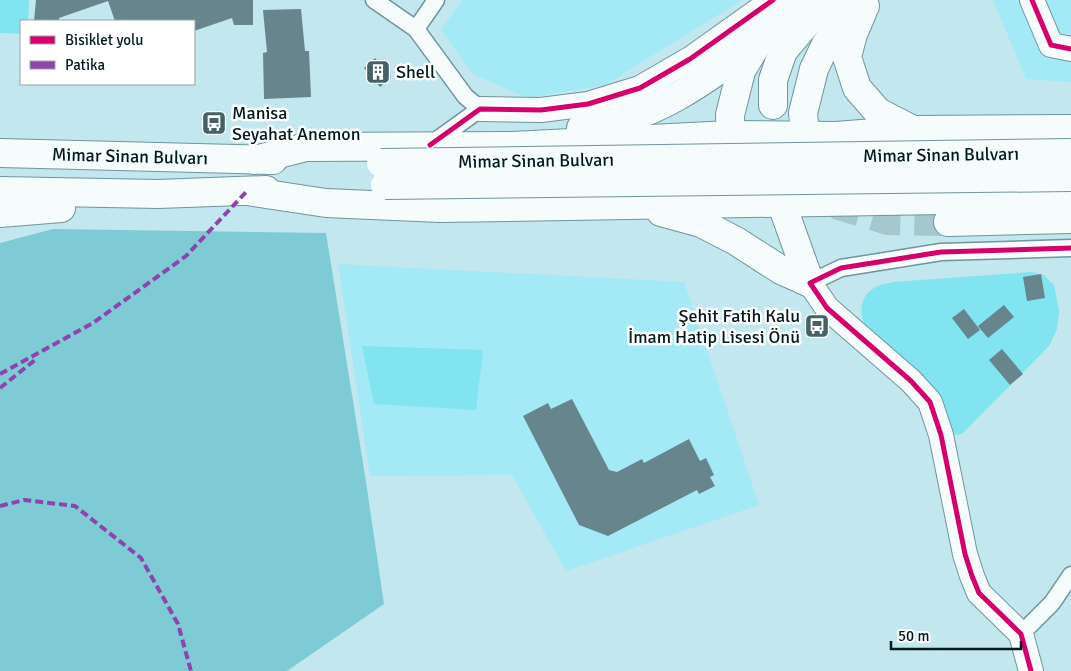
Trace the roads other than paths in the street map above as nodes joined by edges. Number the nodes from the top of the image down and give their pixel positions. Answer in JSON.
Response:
{"nodes":[{"id":1,"x":374,"y":0,"type":"edge"},
{"id":2,"x":436,"y":0,"type":"edge"},
{"id":3,"x":773,"y":0,"type":"edge"},
{"id":4,"x":838,"y":0,"type":"edge"},
{"id":5,"x":1032,"y":0,"type":"edge"},
{"id":6,"x":806,"y":1,"type":"edge"},
{"id":7,"x":869,"y":3,"type":"edge"},
{"id":8,"x":416,"y":29,"type":"junction"},
{"id":9,"x":760,"y":39,"type":"junction"},
{"id":10,"x":1071,"y":49,"type":"edge"},
{"id":11,"x":773,"y":105,"type":"dead end"},
{"id":12,"x":480,"y":109,"type":"junction"},
{"id":13,"x":1071,"y":129,"type":"edge"},
{"id":14,"x":913,"y":130,"type":"junction"},
{"id":15,"x":730,"y":135,"type":"junction"},
{"id":16,"x":805,"y":136,"type":"junction"},
{"id":17,"x":430,"y":145,"type":"junction"},
{"id":18,"x":463,"y":145,"type":"junction"},
{"id":19,"x":1071,"y":152,"type":"edge"},
{"id":20,"x":0,"y":153,"type":"edge"},
{"id":21,"x":255,"y":160,"type":"junction"},
{"id":22,"x":383,"y":174,"type":"junction"},
{"id":23,"x":1071,"y":176,"type":"edge"},
{"id":24,"x":0,"y":191,"type":"edge"},
{"id":25,"x":247,"y":191,"type":"junction"},
{"id":26,"x":135,"y":194,"type":"junction"},
{"id":27,"x":1071,"y":198,"type":"edge"},
{"id":28,"x":733,"y":202,"type":"junction"},
{"id":29,"x":782,"y":202,"type":"junction"},
{"id":30,"x":810,"y":202,"type":"junction"},
{"id":31,"x":636,"y":204,"type":"junction"},
{"id":32,"x":0,"y":212,"type":"edge"},
{"id":33,"x":1071,"y":219,"type":"edge"},
{"id":34,"x":948,"y":222,"type":"tunnel mouth"},
{"id":35,"x":1071,"y":248,"type":"edge"},
{"id":36,"x":810,"y":283,"type":"junction"},
{"id":37,"x":1071,"y":575,"type":"edge"},
{"id":38,"x":1021,"y":634,"type":"junction"},
{"id":39,"x":1031,"y":671,"type":"edge"}],
"edges":[{"from":1,"to":8,"type":"street"},
{"from":2,"to":8,"type":"street"},
{"from":3,"to":12,"type":"street"},
{"from":4,"to":11,"type":"highway"},
{"from":5,"to":10,"type":"street"},
{"from":6,"to":9,"type":"highway"},
{"from":7,"to":14,"type":"highway"},
{"from":7,"to":16,"type":"highway"},
{"from":8,"to":12,"type":"street"},
{"from":9,"to":15,"type":"highway"},
{"from":9,"to":18,"type":"highway"},
{"from":12,"to":17,"type":"street"},
{"from":13,"to":14,"type":"highway"},
{"from":14,"to":16,"type":"highway"},
{"from":15,"to":16,"type":"highway"},
{"from":15,"to":18,"type":"highway"},
{"from":15,"to":28,"type":"highway"},
{"from":16,"to":30,"type":"highway"},
{"from":17,"to":18,"type":"highway"},
{"from":17,"to":21,"type":"highway"},
{"from":19,"to":22,"type":"highway","name":"Mimar Sinan Bulvarı","bridge":true},
{"from":20,"to":21,"type":"highway","name":"Mimar Sinan Bulvarı"},
{"from":21,"to":22,"type":"highway","name":"Mimar Sinan Bulvarı"},
{"from":22,"to":23,"type":"highway","name":"Mimar Sinan Bulvarı","bridge":true},
{"from":22,"to":25,"type":"highway","name":"Mimar Sinan Bulvarı"},
{"from":24,"to":26,"type":"highway"},
{"from":25,"to":26,"type":"highway","name":"Mimar Sinan Bulvarı"},
{"from":25,"to":31,"type":"highway"},
{"from":26,"to":32,"type":"highway"},
{"from":27,"to":30,"type":"highway"},
{"from":28,"to":29,"type":"highway"},
{"from":28,"to":31,"type":"highway"},
{"from":29,"to":30,"type":"highway"},
{"from":29,"to":36,"type":"highway"},
{"from":31,"to":36,"type":"highway"},
{"from":33,"to":34,"type":"highway"},
{"from":35,"to":36,"type":"street"},
{"from":36,"to":38,"type":"street"},
{"from":37,"to":38,"type":"street"},
{"from":38,"to":39,"type":"street"}]}
